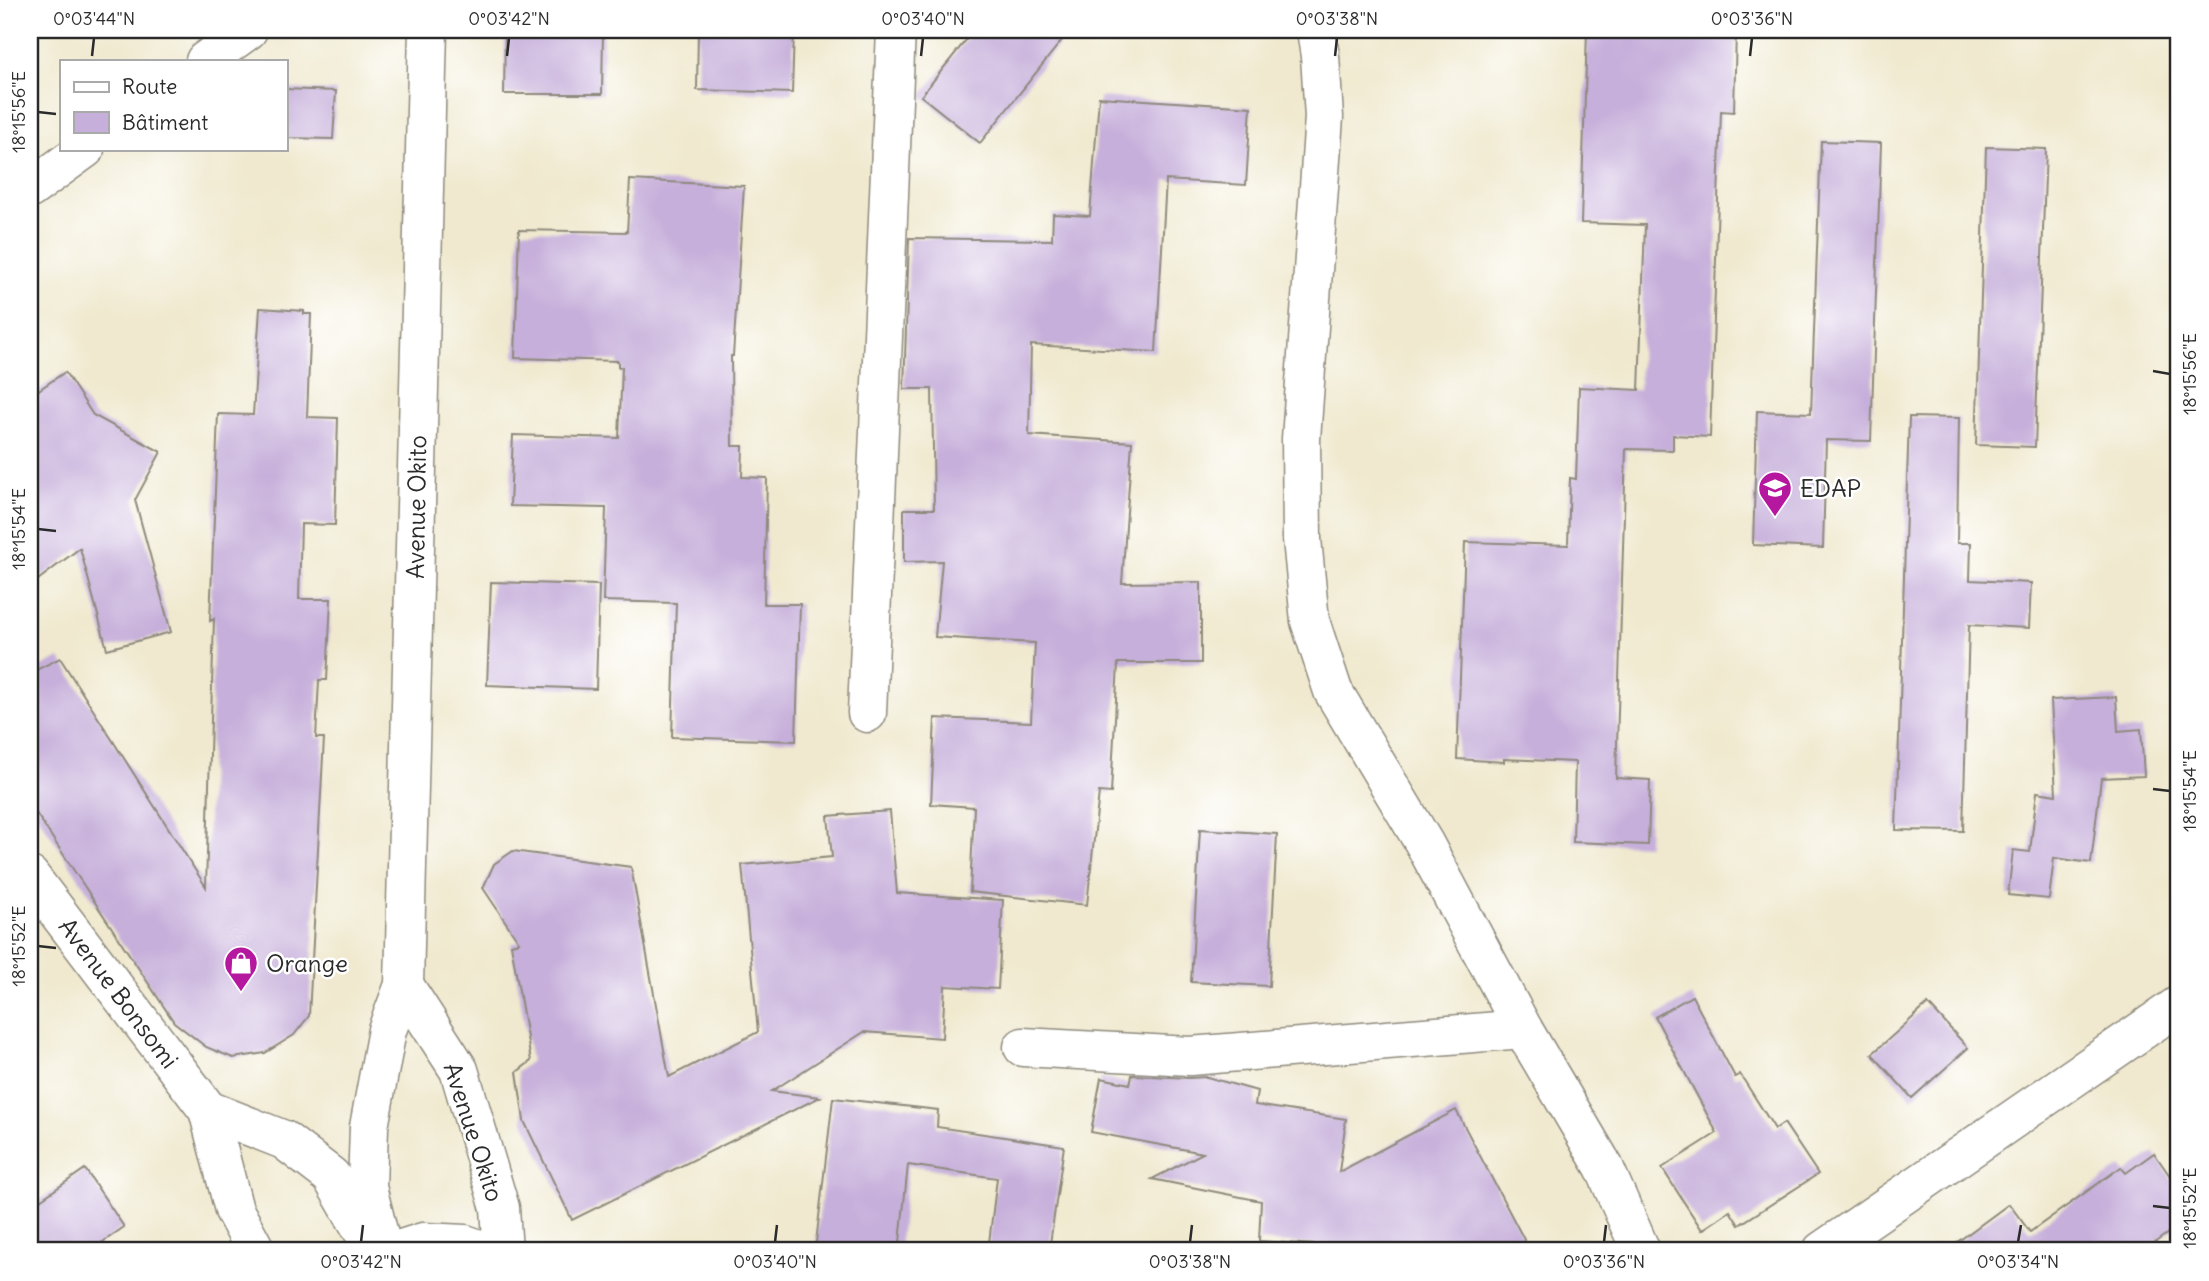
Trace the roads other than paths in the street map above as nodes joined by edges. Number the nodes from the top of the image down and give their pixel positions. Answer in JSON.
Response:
{"nodes":[{"id":1,"x":248,"y":30,"type":"edge"},
{"id":2,"x":428,"y":30,"type":"edge"},
{"id":3,"x":896,"y":30,"type":"edge"},
{"id":4,"x":1316,"y":30,"type":"edge"},
{"id":5,"x":206,"y":60,"type":"edge"},
{"id":6,"x":84,"y":150,"type":"edge"},
{"id":7,"x":30,"y":189,"type":"edge"},
{"id":8,"x":867,"y":713,"type":"dead end"},
{"id":9,"x":30,"y":876,"type":"edge"},
{"id":10,"x":404,"y":985,"type":"junction"},
{"id":11,"x":2179,"y":1005,"type":"edge"},
{"id":12,"x":1523,"y":1029,"type":"junction"},
{"id":13,"x":1023,"y":1047,"type":"dead end"},
{"id":14,"x":208,"y":1110,"type":"junction"},
{"id":15,"x":256,"y":1251,"type":"edge"},
{"id":16,"x":374,"y":1251,"type":"edge"},
{"id":17,"x":383,"y":1251,"type":"edge"},
{"id":18,"x":395,"y":1251,"type":"edge"},
{"id":19,"x":485,"y":1251,"type":"edge"},
{"id":20,"x":503,"y":1251,"type":"edge"},
{"id":21,"x":1641,"y":1251,"type":"edge"},
{"id":22,"x":1822,"y":1251,"type":"edge"}],
"edges":[{"from":1,"to":5,"type":"street"},
{"from":2,"to":10,"type":"street","name":"Avenue Okito"},
{"from":3,"to":8,"type":"street"},
{"from":4,"to":12,"type":"street"},
{"from":6,"to":7,"type":"street"},
{"from":9,"to":14,"type":"street","name":"Avenue Bonsomi"},
{"from":10,"to":17,"type":"street","name":"Avenue Okito"},
{"from":10,"to":20,"type":"street","name":"Avenue Okito"},
{"from":11,"to":22,"type":"street"},
{"from":12,"to":13,"type":"street"},
{"from":12,"to":21,"type":"street"},
{"from":14,"to":15,"type":"street","name":"Avenue Bonsomi"},
{"from":14,"to":16,"type":"street"},
{"from":18,"to":19,"type":"street"}]}
